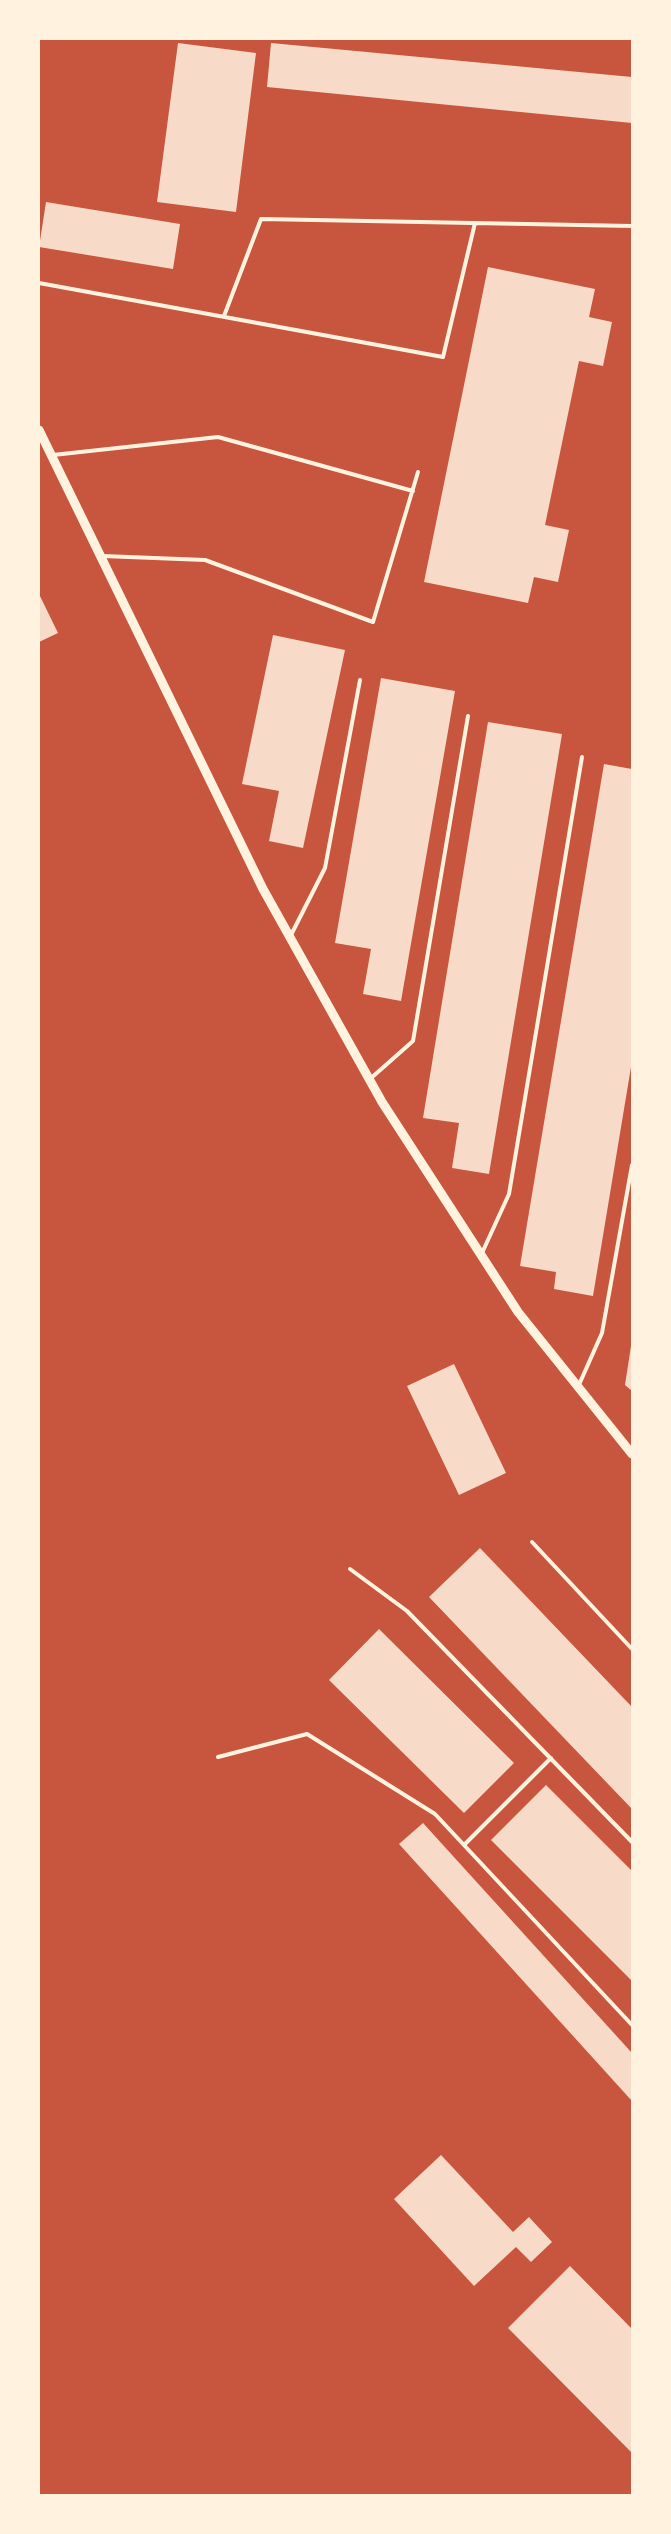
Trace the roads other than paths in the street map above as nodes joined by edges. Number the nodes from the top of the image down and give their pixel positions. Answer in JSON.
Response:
{"nodes":[{"id":1,"x":475,"y":223,"type":"junction"},
{"id":2,"x":632,"y":226,"type":"edge"},
{"id":3,"x":39,"y":283,"type":"edge"},
{"id":4,"x":224,"y":316,"type":"junction"},
{"id":5,"x":39,"y":430,"type":"edge"},
{"id":6,"x":51,"y":455,"type":"junction"},
{"id":7,"x":418,"y":472,"type":"dead end"},
{"id":8,"x":412,"y":491,"type":"junction"},
{"id":9,"x":100,"y":556,"type":"junction"},
{"id":10,"x":360,"y":680,"type":"dead end"},
{"id":11,"x":468,"y":716,"type":"dead end"},
{"id":12,"x":582,"y":757,"type":"dead end"},
{"id":13,"x":290,"y":937,"type":"junction"},
{"id":14,"x":370,"y":1079,"type":"junction"},
{"id":15,"x":632,"y":1165,"type":"edge"},
{"id":16,"x":481,"y":1255,"type":"junction"},
{"id":17,"x":578,"y":1387,"type":"junction"},
{"id":18,"x":632,"y":1454,"type":"edge"},
{"id":19,"x":532,"y":1542,"type":"dead end"},
{"id":20,"x":350,"y":1569,"type":"dead end"},
{"id":21,"x":632,"y":1649,"type":"edge"},
{"id":22,"x":218,"y":1757,"type":"dead end"},
{"id":23,"x":551,"y":1758,"type":"junction"},
{"id":24,"x":632,"y":1842,"type":"edge"},
{"id":25,"x":464,"y":1846,"type":"junction"},
{"id":26,"x":632,"y":2025,"type":"edge"}],
"edges":[{"from":1,"to":2,"type":"lane"},
{"from":1,"to":4,"type":"lane"},
{"from":1,"to":4,"type":"lane"},
{"from":3,"to":4,"type":"lane"},
{"from":5,"to":6,"type":"street"},
{"from":6,"to":8,"type":"lane"},
{"from":6,"to":9,"type":"street"},
{"from":7,"to":8,"type":"lane"},
{"from":8,"to":9,"type":"lane"},
{"from":9,"to":13,"type":"street"},
{"from":10,"to":13,"type":"lane"},
{"from":11,"to":14,"type":"lane"},
{"from":12,"to":16,"type":"lane"},
{"from":13,"to":14,"type":"street"},
{"from":14,"to":16,"type":"street"},
{"from":15,"to":17,"type":"lane"},
{"from":16,"to":17,"type":"street"},
{"from":17,"to":18,"type":"street"},
{"from":19,"to":21,"type":"lane"},
{"from":20,"to":23,"type":"lane"},
{"from":22,"to":25,"type":"lane"},
{"from":23,"to":24,"type":"lane"},
{"from":23,"to":25,"type":"lane"},
{"from":25,"to":26,"type":"lane"}]}
